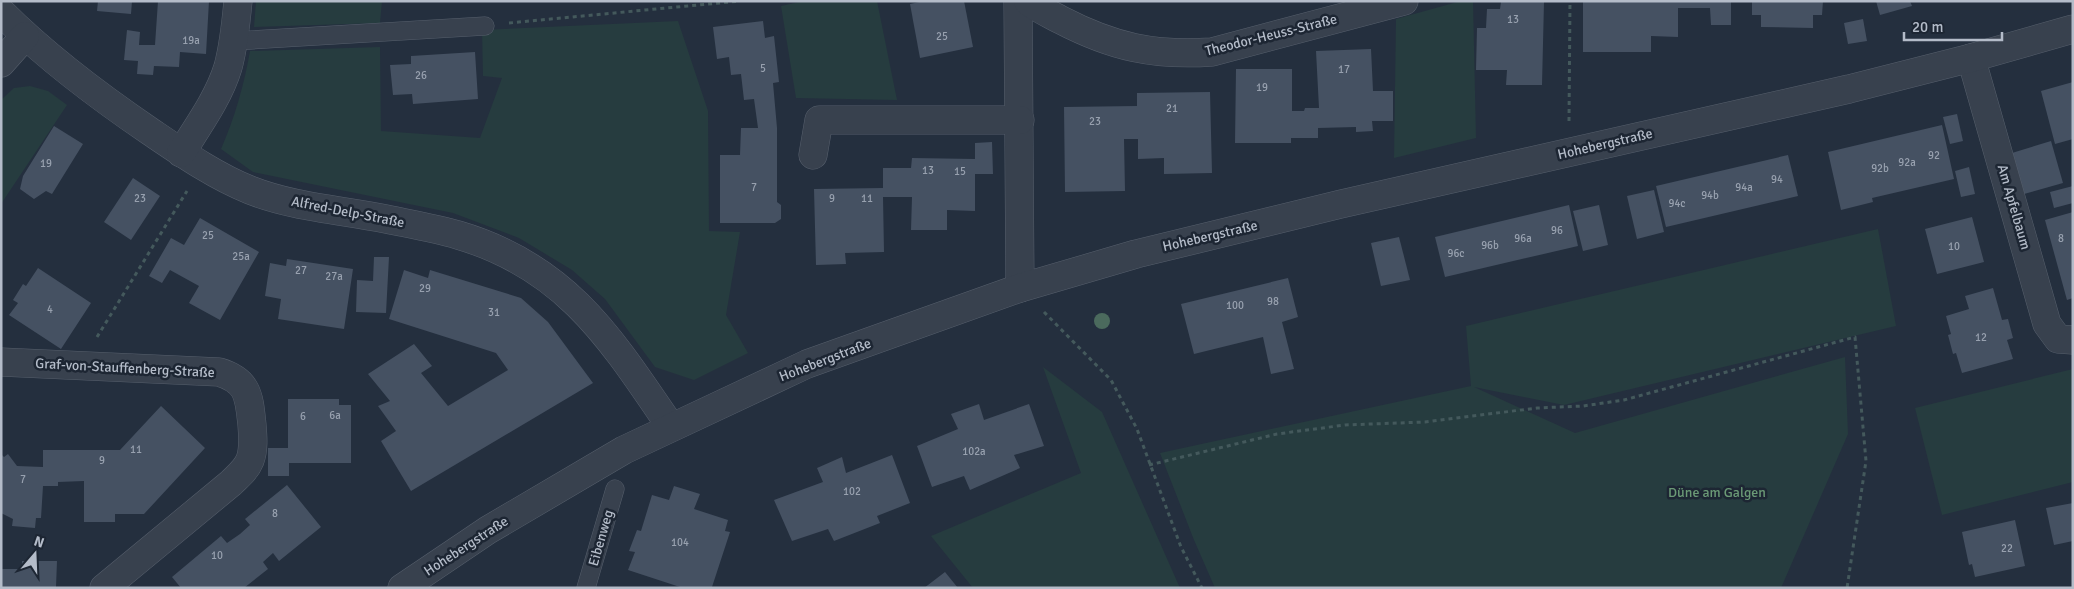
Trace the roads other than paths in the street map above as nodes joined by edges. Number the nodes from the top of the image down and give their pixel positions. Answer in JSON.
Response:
{"nodes":[{"id":1,"x":238,"y":1,"type":"edge"},
{"id":2,"x":1018,"y":1,"type":"edge"},
{"id":3,"x":1028,"y":1,"type":"edge"},
{"id":4,"x":1404,"y":1,"type":"edge"},
{"id":5,"x":1,"y":12,"type":"edge"},
{"id":6,"x":485,"y":26,"type":"road end"},
{"id":7,"x":2073,"y":29,"type":"edge"},
{"id":8,"x":25,"y":36,"type":"junction"},
{"id":9,"x":234,"y":41,"type":"junction"},
{"id":10,"x":1972,"y":58,"type":"junction"},
{"id":11,"x":1,"y":63,"type":"edge"},
{"id":12,"x":1020,"y":120,"type":"junction"},
{"id":13,"x":812,"y":155,"type":"dead end"},
{"id":14,"x":192,"y":159,"type":"junction"},
{"id":15,"x":1020,"y":288,"type":"junction"},
{"id":16,"x":2073,"y":340,"type":"edge"},
{"id":17,"x":1,"y":362,"type":"edge"},
{"id":18,"x":672,"y":427,"type":"junction"},
{"id":19,"x":615,"y":489,"type":"dead end"},
{"id":20,"x":104,"y":588,"type":"edge"},
{"id":21,"x":402,"y":588,"type":"edge"},
{"id":22,"x":586,"y":588,"type":"edge"}],
"edges":[{"from":1,"to":9,"type":"street"},
{"from":2,"to":12,"type":"street"},
{"from":3,"to":4,"type":"street","name":"Theodor-Heuss-Straße"},
{"from":5,"to":8,"type":"street","name":"Alfred-Delp-Straße"},
{"from":6,"to":9,"type":"lane"},
{"from":7,"to":10,"type":"street","name":"Hohebergstraße"},
{"from":8,"to":11,"type":"street"},
{"from":8,"to":14,"type":"street","name":"Alfred-Delp-Straße"},
{"from":9,"to":14,"type":"street"},
{"from":10,"to":15,"type":"street","name":"Hohebergstraße"},
{"from":10,"to":16,"type":"street","name":"Am Apfelbaum"},
{"from":12,"to":13,"type":"street"},
{"from":12,"to":15,"type":"street"},
{"from":14,"to":18,"type":"street","name":"Alfred-Delp-Straße"},
{"from":15,"to":18,"type":"street","name":"Hohebergstraße"},
{"from":17,"to":20,"type":"street","name":"Graf-von-Stauffenberg-Straße"},
{"from":18,"to":21,"type":"street","name":"Hohebergstraße"},
{"from":19,"to":22,"type":"lane","name":"Eibenweg"}]}
